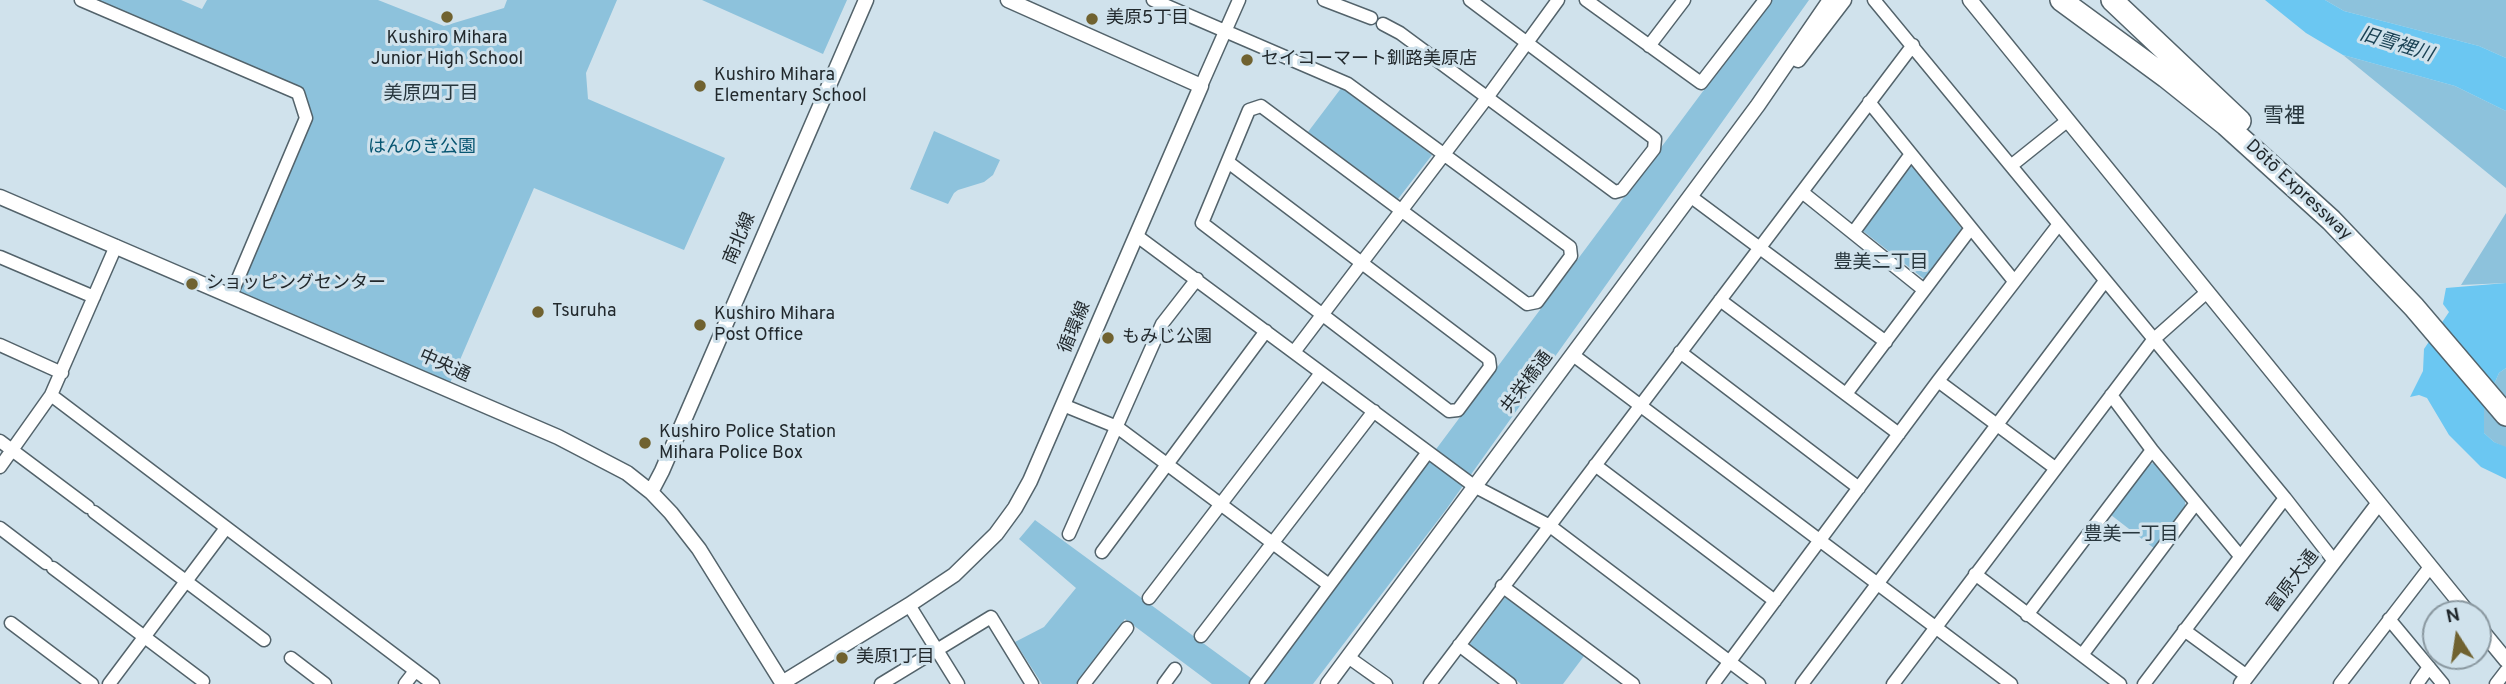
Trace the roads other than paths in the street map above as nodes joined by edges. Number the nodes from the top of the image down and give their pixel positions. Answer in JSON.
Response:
{"nodes":[{"id":1,"x":81,"y":0,"type":"edge"},
{"id":2,"x":866,"y":0,"type":"edge"},
{"id":3,"x":1008,"y":0,"type":"edge"},
{"id":4,"x":1153,"y":0,"type":"edge"},
{"id":5,"x":1239,"y":0,"type":"edge"},
{"id":6,"x":1324,"y":0,"type":"edge"},
{"id":7,"x":1469,"y":0,"type":"edge"},
{"id":8,"x":1558,"y":0,"type":"edge"},
{"id":9,"x":1684,"y":0,"type":"edge"},
{"id":10,"x":1765,"y":0,"type":"edge"},
{"id":11,"x":1830,"y":0,"type":"edge"},
{"id":12,"x":1844,"y":0,"type":"edge"},
{"id":13,"x":1874,"y":0,"type":"edge"},
{"id":14,"x":1970,"y":0,"type":"edge"},
{"id":15,"x":2061,"y":0,"type":"edge"},
{"id":16,"x":2071,"y":0,"type":"edge"},
{"id":17,"x":2112,"y":0,"type":"edge"},
{"id":18,"x":1595,"y":3,"type":"edge"},
{"id":19,"x":1225,"y":32,"type":"junction"},
{"id":20,"x":1527,"y":41,"type":"junction"},
{"id":21,"x":1649,"y":46,"type":"junction"},
{"id":22,"x":1913,"y":46,"type":"junction"},
{"id":23,"x":1201,"y":86,"type":"junction"},
{"id":24,"x":1486,"y":99,"type":"junction"},
{"id":25,"x":1870,"y":102,"type":"junction"},
{"id":26,"x":1758,"y":105,"type":"junction"},
{"id":27,"x":2067,"y":121,"type":"junction"},
{"id":28,"x":1444,"y":152,"type":"junction"},
{"id":29,"x":1911,"y":154,"type":"junction"},
{"id":30,"x":1228,"y":162,"type":"junction"},
{"id":31,"x":2012,"y":165,"type":"junction"},
{"id":32,"x":2285,"y":166,"type":"junction"},
{"id":33,"x":1802,"y":192,"type":"junction"},
{"id":34,"x":1690,"y":196,"type":"junction"},
{"id":35,"x":0,"y":197,"type":"edge"},
{"id":36,"x":1401,"y":210,"type":"junction"},
{"id":37,"x":2059,"y":224,"type":"junction"},
{"id":38,"x":1971,"y":228,"type":"junction"},
{"id":39,"x":1853,"y":233,"type":"junction"},
{"id":40,"x":1137,"y":236,"type":"junction"},
{"id":41,"x":116,"y":246,"type":"junction"},
{"id":42,"x":1759,"y":246,"type":"junction"},
{"id":43,"x":0,"y":257,"type":"edge"},
{"id":44,"x":1362,"y":263,"type":"junction"},
{"id":45,"x":1197,"y":279,"type":"junction"},
{"id":46,"x":2014,"y":281,"type":"junction"},
{"id":47,"x":2105,"y":281,"type":"junction"},
{"id":48,"x":1924,"y":290,"type":"junction"},
{"id":49,"x":2207,"y":292,"type":"junction"},
{"id":50,"x":231,"y":295,"type":"junction"},
{"id":51,"x":94,"y":298,"type":"junction"},
{"id":52,"x":1720,"y":300,"type":"junction"},
{"id":53,"x":2416,"y":303,"type":"junction"},
{"id":54,"x":1322,"y":314,"type":"junction"},
{"id":55,"x":1266,"y":331,"type":"junction"},
{"id":56,"x":2153,"y":340,"type":"junction"},
{"id":57,"x":1886,"y":342,"type":"junction"},
{"id":58,"x":0,"y":345,"type":"edge"},
{"id":59,"x":1294,"y":352,"type":"junction"},
{"id":60,"x":1680,"y":352,"type":"junction"},
{"id":61,"x":1573,"y":355,"type":"junction"},
{"id":62,"x":62,"y":373,"type":"junction"},
{"id":63,"x":1321,"y":373,"type":"junction"},
{"id":64,"x":1938,"y":381,"type":"junction"},
{"id":65,"x":1846,"y":394,"type":"junction"},
{"id":66,"x":51,"y":395,"type":"junction"},
{"id":67,"x":2111,"y":395,"type":"junction"},
{"id":68,"x":2506,"y":404,"type":"edge"},
{"id":69,"x":1063,"y":405,"type":"junction"},
{"id":70,"x":1640,"y":406,"type":"junction"},
{"id":71,"x":1374,"y":411,"type":"junction"},
{"id":72,"x":2506,"y":415,"type":"edge"},
{"id":73,"x":1997,"y":425,"type":"junction"},
{"id":74,"x":1117,"y":427,"type":"junction"},
{"id":75,"x":1899,"y":433,"type":"junction"},
{"id":76,"x":0,"y":441,"type":"edge"},
{"id":77,"x":13,"y":450,"type":"junction"},
{"id":78,"x":2152,"y":450,"type":"junction"},
{"id":79,"x":1428,"y":452,"type":"junction"},
{"id":80,"x":1167,"y":463,"type":"junction"},
{"id":81,"x":1595,"y":465,"type":"junction"},
{"id":82,"x":0,"y":467,"type":"edge"},
{"id":83,"x":2055,"y":468,"type":"junction"},
{"id":84,"x":1474,"y":486,"type":"junction"},
{"id":85,"x":1859,"y":488,"type":"junction"},
{"id":86,"x":651,"y":492,"type":"junction"},
{"id":87,"x":2285,"y":498,"type":"junction"},
{"id":88,"x":1220,"y":503,"type":"junction"},
{"id":89,"x":2196,"y":503,"type":"junction"},
{"id":90,"x":2378,"y":504,"type":"junction"},
{"id":91,"x":1550,"y":526,"type":"junction"},
{"id":92,"x":0,"y":528,"type":"edge"},
{"id":93,"x":226,"y":528,"type":"junction"},
{"id":94,"x":1069,"y":534,"type":"dead end"},
{"id":95,"x":1820,"y":541,"type":"junction"},
{"id":96,"x":1273,"y":544,"type":"junction"},
{"id":97,"x":1102,"y":552,"type":"dead end"},
{"id":98,"x":2240,"y":556,"type":"junction"},
{"id":99,"x":2334,"y":561,"type":"junction"},
{"id":100,"x":2430,"y":567,"type":"junction"},
{"id":101,"x":1975,"y":574,"type":"junction"},
{"id":102,"x":187,"y":581,"type":"junction"},
{"id":103,"x":1878,"y":584,"type":"junction"},
{"id":104,"x":1329,"y":585,"type":"junction"},
{"id":105,"x":1502,"y":586,"type":"junction"},
{"id":106,"x":1149,"y":598,"type":"dead end"},
{"id":107,"x":2457,"y":600,"type":"edge"},
{"id":108,"x":1775,"y":601,"type":"junction"},
{"id":109,"x":909,"y":606,"type":"junction"},
{"id":110,"x":2027,"y":615,"type":"junction"},
{"id":111,"x":5,"y":618,"type":"edge"},
{"id":112,"x":2389,"y":619,"type":"junction"},
{"id":113,"x":1935,"y":627,"type":"junction"},
{"id":114,"x":1127,"y":628,"type":"dead end"},
{"id":115,"x":2184,"y":630,"type":"junction"},
{"id":116,"x":145,"y":636,"type":"junction"},
{"id":117,"x":1201,"y":636,"type":"dead end"},
{"id":118,"x":264,"y":640,"type":"dead end"},
{"id":119,"x":2492,"y":642,"type":"edge"},
{"id":120,"x":1459,"y":645,"type":"junction"},
{"id":121,"x":937,"y":650,"type":"junction"},
{"id":122,"x":2082,"y":655,"type":"junction"},
{"id":123,"x":1348,"y":657,"type":"junction"},
{"id":124,"x":291,"y":658,"type":"dead end"},
{"id":125,"x":2422,"y":658,"type":"edge"},
{"id":126,"x":2506,"y":660,"type":"edge"},
{"id":127,"x":1729,"y":662,"type":"junction"},
{"id":128,"x":1175,"y":668,"type":"dead end"},
{"id":129,"x":2428,"y":670,"type":"edge"},
{"id":130,"x":2432,"y":670,"type":"edge"},
{"id":131,"x":415,"y":671,"type":"junction"},
{"id":132,"x":2506,"y":671,"type":"edge"},
{"id":133,"x":2244,"y":680,"type":"edge"},
{"id":134,"x":203,"y":681,"type":"dead end"},
{"id":135,"x":92,"y":684,"type":"edge"},
{"id":136,"x":109,"y":684,"type":"edge"},
{"id":137,"x":325,"y":684,"type":"edge"},
{"id":138,"x":405,"y":684,"type":"edge"},
{"id":139,"x":433,"y":684,"type":"edge"},
{"id":140,"x":781,"y":684,"type":"edge"},
{"id":141,"x":881,"y":684,"type":"edge"},
{"id":142,"x":958,"y":684,"type":"edge"},
{"id":143,"x":1032,"y":684,"type":"edge"},
{"id":144,"x":1084,"y":684,"type":"edge"},
{"id":145,"x":1164,"y":684,"type":"edge"},
{"id":146,"x":1256,"y":684,"type":"edge"},
{"id":147,"x":1328,"y":684,"type":"edge"},
{"id":148,"x":1386,"y":684,"type":"edge"},
{"id":149,"x":1430,"y":684,"type":"edge"},
{"id":150,"x":1510,"y":684,"type":"edge"},
{"id":151,"x":1633,"y":684,"type":"edge"},
{"id":152,"x":1713,"y":684,"type":"edge"},
{"id":153,"x":1759,"y":684,"type":"edge"},
{"id":154,"x":1802,"y":684,"type":"edge"},
{"id":155,"x":1893,"y":684,"type":"edge"},
{"id":156,"x":2011,"y":684,"type":"edge"},
{"id":157,"x":2120,"y":684,"type":"edge"},
{"id":158,"x":2144,"y":684,"type":"edge"},
{"id":159,"x":2340,"y":684,"type":"edge"},
{"id":160,"x":2417,"y":684,"type":"edge"},
{"id":161,"x":2443,"y":684,"type":"edge"},
{"id":162,"x":2496,"y":684,"type":"edge"}],
"edges":[{"from":1,"to":50,"type":"street"},
{"from":2,"to":86,"type":"street","name":"南北線"},
{"from":3,"to":23,"type":"street"},
{"from":4,"to":19,"type":"street"},
{"from":5,"to":19,"type":"street"},
{"from":6,"to":24,"type":"street"},
{"from":7,"to":20,"type":"street"},
{"from":8,"to":20,"type":"street"},
{"from":9,"to":21,"type":"street"},
{"from":10,"to":21,"type":"street"},
{"from":11,"to":26,"type":"street"},
{"from":12,"to":26,"type":"street"},
{"from":13,"to":22,"type":"street"},
{"from":14,"to":27,"type":"street"},
{"from":15,"to":53,"type":"highway","name":"Dōtō Expressway"},
{"from":16,"to":32,"type":"highway","name":"Dōtō Expressway"},
{"from":17,"to":32,"type":"highway"},
{"from":18,"to":21,"type":"street"},
{"from":19,"to":23,"type":"street"},
{"from":19,"to":28,"type":"street"},
{"from":20,"to":24,"type":"street"},
{"from":20,"to":24,"type":"street"},
{"from":22,"to":25,"type":"street"},
{"from":22,"to":31,"type":"street"},
{"from":23,"to":40,"type":"street","name":"循環線"},
{"from":24,"to":28,"type":"street"},
{"from":25,"to":29,"type":"street"},
{"from":25,"to":33,"type":"street"},
{"from":26,"to":34,"type":"street","name":"共栄橋通"},
{"from":27,"to":31,"type":"street"},
{"from":27,"to":49,"type":"street"},
{"from":28,"to":36,"type":"street"},
{"from":28,"to":36,"type":"street"},
{"from":29,"to":38,"type":"street"},
{"from":29,"to":39,"type":"street"},
{"from":30,"to":36,"type":"street"},
{"from":30,"to":44,"type":"street"},
{"from":30,"to":54,"type":"street"},
{"from":31,"to":37,"type":"street"},
{"from":32,"to":53,"type":"highway","name":"Dōtō Expressway"},
{"from":33,"to":39,"type":"street"},
{"from":33,"to":42,"type":"street"},
{"from":34,"to":42,"type":"street"},
{"from":34,"to":61,"type":"street","name":"共栄橋通"},
{"from":35,"to":41,"type":"street","name":"中央通"},
{"from":36,"to":44,"type":"street"},
{"from":37,"to":46,"type":"street"},
{"from":37,"to":47,"type":"street"},
{"from":38,"to":46,"type":"street"},
{"from":38,"to":48,"type":"street"},
{"from":39,"to":48,"type":"street"},
{"from":40,"to":45,"type":"street"},
{"from":40,"to":69,"type":"street","name":"循環線"},
{"from":41,"to":50,"type":"street","name":"中央通"},
{"from":41,"to":51,"type":"street"},
{"from":42,"to":52,"type":"street"},
{"from":42,"to":57,"type":"street"},
{"from":43,"to":51,"type":"street"},
{"from":44,"to":54,"type":"street"},
{"from":44,"to":54,"type":"street"},
{"from":45,"to":55,"type":"street"},
{"from":45,"to":74,"type":"street"},
{"from":46,"to":64,"type":"street"},
{"from":47,"to":56,"type":"street"},
{"from":47,"to":73,"type":"street"},
{"from":48,"to":57,"type":"street"},
{"from":49,"to":56,"type":"street"},
{"from":49,"to":90,"type":"street"},
{"from":50,"to":86,"type":"street","name":"中央通"},
{"from":51,"to":62,"type":"street"},
{"from":52,"to":60,"type":"street"},
{"from":52,"to":65,"type":"street"},
{"from":53,"to":68,"type":"highway","name":"Dōtō Expressway"},
{"from":53,"to":72,"type":"highway","name":"Dōtō Expressway"},
{"from":54,"to":59,"type":"street"},
{"from":55,"to":59,"type":"street"},
{"from":55,"to":80,"type":"street"},
{"from":56,"to":67,"type":"street"},
{"from":56,"to":87,"type":"street"},
{"from":57,"to":65,"type":"street"},
{"from":58,"to":62,"type":"street"},
{"from":59,"to":63,"type":"street"},
{"from":60,"to":70,"type":"street"},
{"from":60,"to":85,"type":"street"},
{"from":61,"to":70,"type":"street"},
{"from":61,"to":84,"type":"street","name":"共栄橋通"},
{"from":62,"to":66,"type":"street"},
{"from":63,"to":71,"type":"street"},
{"from":63,"to":88,"type":"street"},
{"from":64,"to":73,"type":"street"},
{"from":64,"to":75,"type":"street"},
{"from":65,"to":75,"type":"street"},
{"from":66,"to":77,"type":"street"},
{"from":66,"to":93,"type":"street"},
{"from":67,"to":78,"type":"street"},
{"from":67,"to":83,"type":"street"},
{"from":69,"to":74,"type":"street"},
{"from":69,"to":109,"type":"street","name":"循環線"},
{"from":70,"to":81,"type":"street"},
{"from":70,"to":95,"type":"street"},
{"from":71,"to":79,"type":"street"},
{"from":71,"to":96,"type":"street"},
{"from":73,"to":83,"type":"street"},
{"from":73,"to":103,"type":"street"},
{"from":74,"to":80,"type":"street"},
{"from":74,"to":94,"type":"street"},
{"from":75,"to":85,"type":"street"},
{"from":76,"to":77,"type":"street"},
{"from":77,"to":82,"type":"street"},
{"from":77,"to":102,"type":"street"},
{"from":78,"to":89,"type":"street"},
{"from":78,"to":110,"type":"street"},
{"from":79,"to":84,"type":"street"},
{"from":79,"to":104,"type":"street"},
{"from":80,"to":88,"type":"street"},
{"from":80,"to":97,"type":"street"},
{"from":81,"to":91,"type":"street"},
{"from":81,"to":108,"type":"street"},
{"from":83,"to":101,"type":"street"},
{"from":84,"to":91,"type":"street"},
{"from":84,"to":123,"type":"street","name":"共栄橋通"},
{"from":85,"to":95,"type":"street"},
{"from":86,"to":140,"type":"street","name":"中央通"},
{"from":87,"to":98,"type":"street"},
{"from":87,"to":99,"type":"street"},
{"from":88,"to":96,"type":"street"},
{"from":88,"to":106,"type":"street"},
{"from":89,"to":98,"type":"street"},
{"from":89,"to":122,"type":"street"},
{"from":90,"to":99,"type":"street","name":"富原大通"},
{"from":90,"to":100,"type":"street"},
{"from":91,"to":105,"type":"street"},
{"from":91,"to":127,"type":"street"},
{"from":92,"to":116,"type":"street"},
{"from":93,"to":102,"type":"street"},
{"from":93,"to":131,"type":"street"},
{"from":95,"to":103,"type":"street"},
{"from":95,"to":108,"type":"street"},
{"from":96,"to":104,"type":"street"},
{"from":96,"to":117,"type":"street"},
{"from":98,"to":115,"type":"street"},
{"from":99,"to":133,"type":"street","name":"富原大通"},
{"from":100,"to":107,"type":"street"},
{"from":100,"to":112,"type":"street"},
{"from":101,"to":110,"type":"street"},
{"from":101,"to":113,"type":"street"},
{"from":102,"to":116,"type":"street"},
{"from":102,"to":118,"type":"street"},
{"from":103,"to":113,"type":"street"},
{"from":103,"to":154,"type":"street"},
{"from":104,"to":146,"type":"street"},
{"from":105,"to":120,"type":"street"},
{"from":105,"to":151,"type":"street"},
{"from":108,"to":127,"type":"street"},
{"from":109,"to":121,"type":"street"},
{"from":109,"to":140,"type":"street","name":"循環線"},
{"from":110,"to":122,"type":"street"},
{"from":111,"to":135,"type":"street"},
{"from":112,"to":125,"type":"street"},
{"from":112,"to":159,"type":"street"},
{"from":113,"to":155,"type":"street"},
{"from":113,"to":156,"type":"street"},
{"from":114,"to":144,"type":"street"},
{"from":115,"to":133,"type":"street"},
{"from":115,"to":158,"type":"street"},
{"from":116,"to":134,"type":"street"},
{"from":116,"to":136,"type":"street"},
{"from":119,"to":126,"type":"street"},
{"from":120,"to":149,"type":"street"},
{"from":120,"to":150,"type":"street"},
{"from":121,"to":141,"type":"street"},
{"from":121,"to":142,"type":"street"},
{"from":121,"to":143,"type":"street"},
{"from":122,"to":157,"type":"street"},
{"from":123,"to":147,"type":"street","name":"共栄橋通"},
{"from":123,"to":148,"type":"street"},
{"from":124,"to":137,"type":"street"},
{"from":127,"to":152,"type":"street"},
{"from":127,"to":153,"type":"street"},
{"from":128,"to":145,"type":"street"},
{"from":129,"to":160,"type":"street"},
{"from":130,"to":161,"type":"street"},
{"from":131,"to":138,"type":"street"},
{"from":131,"to":139,"type":"street"},
{"from":132,"to":162,"type":"street"}]}
